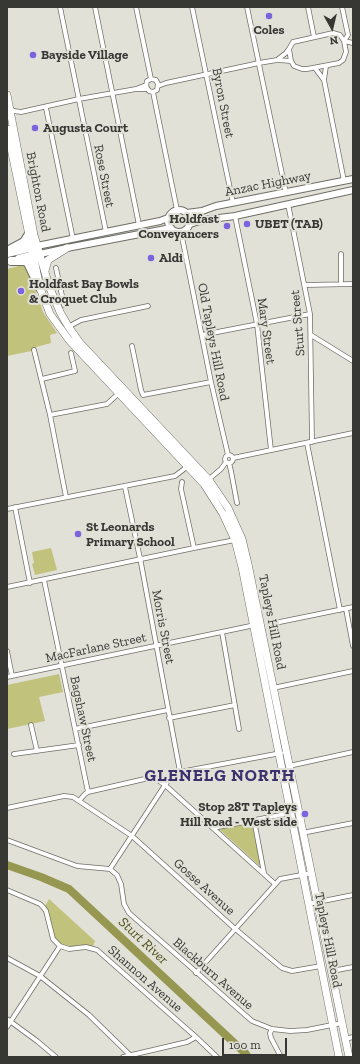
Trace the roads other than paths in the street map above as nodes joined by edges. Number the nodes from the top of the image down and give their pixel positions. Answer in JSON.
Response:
{"nodes":[{"id":1,"x":60,"y":7,"type":"edge"},
{"id":2,"x":95,"y":7,"type":"edge"},
{"id":3,"x":136,"y":7,"type":"edge"},
{"id":4,"x":192,"y":7,"type":"edge"},
{"id":5,"x":247,"y":7,"type":"edge"},
{"id":6,"x":308,"y":7,"type":"edge"},
{"id":7,"x":342,"y":7,"type":"edge"},
{"id":8,"x":314,"y":37,"type":"junction"},
{"id":9,"x":344,"y":41,"type":"junction"},
{"id":10,"x":353,"y":44,"type":"edge"},
{"id":11,"x":289,"y":49,"type":"junction"},
{"id":12,"x":345,"y":49,"type":"junction"},
{"id":13,"x":277,"y":60,"type":"junction"},
{"id":14,"x":291,"y":61,"type":"junction"},
{"id":15,"x":259,"y":64,"type":"junction"},
{"id":16,"x":326,"y":66,"type":"junction"},
{"id":17,"x":315,"y":68,"type":"junction"},
{"id":18,"x":207,"y":74,"type":"junction"},
{"id":19,"x":151,"y":79,"type":"junction"},
{"id":20,"x":324,"y":80,"type":"junction"},
{"id":21,"x":158,"y":84,"type":"junction"},
{"id":22,"x":146,"y":87,"type":"junction"},
{"id":23,"x":153,"y":92,"type":"junction"},
{"id":24,"x":112,"y":93,"type":"junction"},
{"id":25,"x":7,"y":95,"type":"edge"},
{"id":26,"x":79,"y":100,"type":"junction"},
{"id":27,"x":8,"y":108,"type":"edge"},
{"id":28,"x":46,"y":108,"type":"junction"},
{"id":29,"x":26,"y":112,"type":"junction"},
{"id":30,"x":12,"y":121,"type":"junction"},
{"id":31,"x":7,"y":130,"type":"edge"},
{"id":32,"x":348,"y":180,"type":"edge"},
{"id":33,"x":353,"y":190,"type":"edge"},
{"id":34,"x":286,"y":193,"type":"junction"},
{"id":35,"x":233,"y":203,"type":"junction"},
{"id":36,"x":288,"y":204,"type":"junction"},
{"id":37,"x":177,"y":210,"type":"junction"},
{"id":38,"x":187,"y":213,"type":"junction"},
{"id":39,"x":235,"y":216,"type":"junction"},
{"id":40,"x":168,"y":218,"type":"junction"},
{"id":41,"x":190,"y":224,"type":"junction"},
{"id":42,"x":139,"y":226,"type":"junction"},
{"id":43,"x":171,"y":228,"type":"junction"},
{"id":44,"x":106,"y":232,"type":"junction"},
{"id":45,"x":181,"y":232,"type":"junction"},
{"id":46,"x":29,"y":234,"type":"junction"},
{"id":47,"x":73,"y":239,"type":"junction"},
{"id":48,"x":67,"y":248,"type":"junction"},
{"id":49,"x":35,"y":251,"type":"junction"},
{"id":50,"x":7,"y":252,"type":"edge"},
{"id":51,"x":341,"y":254,"type":"dead end"},
{"id":52,"x":9,"y":262,"type":"edge"},
{"id":53,"x":56,"y":268,"type":"dead end"},
{"id":54,"x":45,"y":271,"type":"junction"},
{"id":55,"x":341,"y":284,"type":"junction"},
{"id":56,"x":353,"y":284,"type":"edge"},
{"id":57,"x":305,"y":285,"type":"junction"},
{"id":58,"x":40,"y":288,"type":"junction"},
{"id":59,"x":61,"y":292,"type":"junction"},
{"id":60,"x":52,"y":294,"type":"junction"},
{"id":61,"x":64,"y":305,"type":"dead end"},
{"id":62,"x":148,"y":306,"type":"dead end"},
{"id":63,"x":310,"y":314,"type":"junction"},
{"id":64,"x":257,"y":324,"type":"junction"},
{"id":65,"x":65,"y":329,"type":"junction"},
{"id":66,"x":202,"y":335,"type":"junction"},
{"id":67,"x":311,"y":335,"type":"junction"},
{"id":68,"x":132,"y":346,"type":"dead end"},
{"id":69,"x":34,"y":350,"type":"dead end"},
{"id":70,"x":72,"y":353,"type":"dead end"},
{"id":71,"x":353,"y":361,"type":"edge"},
{"id":72,"x":42,"y":379,"type":"junction"},
{"id":73,"x":211,"y":382,"type":"junction"},
{"id":74,"x":121,"y":391,"type":"junction"},
{"id":75,"x":50,"y":415,"type":"junction"},
{"id":76,"x":353,"y":433,"type":"edge"},
{"id":77,"x":310,"y":442,"type":"junction"},
{"id":78,"x":271,"y":450,"type":"junction"},
{"id":79,"x":228,"y":455,"type":"junction"},
{"id":80,"x":233,"y":458,"type":"junction"},
{"id":81,"x":228,"y":463,"type":"junction"},
{"id":82,"x":190,"y":464,"type":"junction"},
{"id":83,"x":182,"y":482,"type":"dead end"},
{"id":84,"x":206,"y":482,"type":"junction"},
{"id":85,"x":125,"y":487,"type":"junction"},
{"id":86,"x":66,"y":497,"type":"junction"},
{"id":87,"x":237,"y":503,"type":"dead end"},
{"id":88,"x":16,"y":507,"type":"junction"},
{"id":89,"x":7,"y":508,"type":"edge"},
{"id":90,"x":235,"y":540,"type":"junction"},
{"id":91,"x":194,"y":548,"type":"junction"},
{"id":92,"x":140,"y":560,"type":"junction"},
{"id":93,"x":44,"y":580,"type":"junction"},
{"id":94,"x":30,"y":583,"type":"junction"},
{"id":95,"x":7,"y":587,"type":"edge"},
{"id":96,"x":353,"y":607,"type":"edge"},
{"id":97,"x":346,"y":609,"type":"junction"},
{"id":98,"x":340,"y":610,"type":"junction"},
{"id":99,"x":270,"y":624,"type":"dead end"},
{"id":100,"x":257,"y":625,"type":"junction"},
{"id":101,"x":222,"y":632,"type":"junction"},
{"id":102,"x":156,"y":646,"type":"junction"},
{"id":103,"x":353,"y":646,"type":"edge"},
{"id":104,"x":7,"y":651,"type":"edge"},
{"id":105,"x":62,"y":666,"type":"junction"},
{"id":106,"x":353,"y":671,"type":"edge"},
{"id":107,"x":12,"y":676,"type":"junction"},
{"id":108,"x":7,"y":678,"type":"edge"},
{"id":109,"x":273,"y":688,"type":"junction"},
{"id":110,"x":235,"y":705,"type":"junction"},
{"id":111,"x":168,"y":710,"type":"junction"},
{"id":112,"x":169,"y":718,"type":"junction"},
{"id":113,"x":31,"y":725,"type":"dead end"},
{"id":114,"x":75,"y":729,"type":"junction"},
{"id":115,"x":239,"y":729,"type":"dead end"},
{"id":116,"x":78,"y":745,"type":"junction"},
{"id":117,"x":36,"y":751,"type":"junction"},
{"id":118,"x":353,"y":752,"type":"edge"},
{"id":119,"x":283,"y":753,"type":"junction"},
{"id":120,"x":14,"y":754,"type":"dead end"},
{"id":121,"x":289,"y":766,"type":"junction"},
{"id":122,"x":180,"y":772,"type":"junction"},
{"id":123,"x":165,"y":785,"type":"junction"},
{"id":124,"x":88,"y":792,"type":"junction"},
{"id":125,"x":79,"y":801,"type":"junction"},
{"id":126,"x":7,"y":808,"type":"edge"},
{"id":127,"x":291,"y":813,"type":"junction"},
{"id":128,"x":254,"y":820,"type":"junction"},
{"id":129,"x":353,"y":823,"type":"edge"},
{"id":130,"x":214,"y":828,"type":"junction"},
{"id":131,"x":304,"y":833,"type":"junction"},
{"id":132,"x":295,"y":835,"type":"junction"},
{"id":133,"x":132,"y":836,"type":"junction"},
{"id":134,"x":7,"y":840,"type":"edge"},
{"id":135,"x":110,"y":869,"type":"junction"},
{"id":136,"x":312,"y":873,"type":"junction"},
{"id":137,"x":264,"y":874,"type":"junction"},
{"id":138,"x":302,"y":875,"type":"junction"},
{"id":139,"x":276,"y":884,"type":"junction"},
{"id":140,"x":7,"y":890,"type":"edge"},
{"id":141,"x":353,"y":895,"type":"edge"},
{"id":142,"x":318,"y":902,"type":"junction"},
{"id":143,"x":308,"y":904,"type":"junction"},
{"id":144,"x":235,"y":929,"type":"junction"},
{"id":145,"x":60,"y":946,"type":"junction"},
{"id":146,"x":7,"y":958,"type":"edge"},
{"id":147,"x":321,"y":966,"type":"junction"},
{"id":148,"x":353,"y":967,"type":"edge"},
{"id":149,"x":332,"y":971,"type":"junction"},
{"id":150,"x":196,"y":972,"type":"junction"},
{"id":151,"x":40,"y":976,"type":"junction"},
{"id":152,"x":9,"y":1020,"type":"edge"},
{"id":153,"x":342,"y":1023,"type":"junction"},
{"id":154,"x":333,"y":1025,"type":"junction"},
{"id":155,"x":7,"y":1027,"type":"edge"},
{"id":156,"x":272,"y":1029,"type":"junction"},
{"id":157,"x":196,"y":1037,"type":"junction"},
{"id":158,"x":353,"y":1037,"type":"edge"},
{"id":159,"x":345,"y":1039,"type":"junction"},
{"id":160,"x":132,"y":1056,"type":"edge"},
{"id":161,"x":56,"y":1057,"type":"edge"},
{"id":162,"x":123,"y":1057,"type":"edge"},
{"id":163,"x":217,"y":1057,"type":"edge"},
{"id":164,"x":281,"y":1057,"type":"edge"},
{"id":165,"x":340,"y":1057,"type":"edge"},
{"id":166,"x":349,"y":1057,"type":"edge"}],
"edges":[{"from":1,"to":26,"type":"street","name":"Rose Street"},
{"from":2,"to":24,"type":"street"},
{"from":3,"to":19,"type":"street"},
{"from":4,"to":18,"type":"street","name":"Byron Street"},
{"from":5,"to":15,"type":"street"},
{"from":6,"to":8,"type":"street"},
{"from":7,"to":9,"type":"street"},
{"from":8,"to":9,"type":"street"},
{"from":8,"to":11,"type":"street"},
{"from":9,"to":10,"type":"street"},
{"from":9,"to":12,"type":"street"},
{"from":10,"to":12,"type":"street"},
{"from":11,"to":13,"type":"street"},
{"from":11,"to":14,"type":"street"},
{"from":12,"to":16,"type":"street"},
{"from":13,"to":14,"type":"street"},
{"from":13,"to":15,"type":"street"},
{"from":14,"to":17,"type":"street"},
{"from":15,"to":18,"type":"street"},
{"from":15,"to":34,"type":"street"},
{"from":16,"to":17,"type":"street"},
{"from":16,"to":20,"type":"street"},
{"from":17,"to":20,"type":"street"},
{"from":18,"to":21,"type":"street"},
{"from":18,"to":35,"type":"street","name":"Byron Street"},
{"from":19,"to":21,"type":"street"},
{"from":19,"to":22,"type":"street"},
{"from":20,"to":32,"type":"street"},
{"from":21,"to":23,"type":"street"},
{"from":22,"to":23,"type":"street"},
{"from":22,"to":24,"type":"street"},
{"from":23,"to":37,"type":"street"},
{"from":24,"to":26,"type":"street"},
{"from":24,"to":42,"type":"street"},
{"from":25,"to":27,"type":"main road","name":"Brighton Road"},
{"from":26,"to":28,"type":"street"},
{"from":26,"to":44,"type":"street","name":"Rose Street"},
{"from":27,"to":29,"type":"street"},
{"from":27,"to":30,"type":"main road","name":"Brighton Road"},
{"from":28,"to":29,"type":"street"},
{"from":28,"to":47,"type":"street"},
{"from":29,"to":30,"type":"street"},
{"from":30,"to":49,"type":"main road","name":"Brighton Road"},
{"from":31,"to":46,"type":"main road","name":"Brighton Road"},
{"from":32,"to":33,"type":"street"},
{"from":32,"to":34,"type":"street","name":"Anzac Highway"},
{"from":33,"to":36,"type":"street","name":"Anzac Highway"},
{"from":34,"to":35,"type":"street","name":"Anzac Highway"},
{"from":35,"to":38,"type":"street","name":"Anzac Highway"},
{"from":36,"to":39,"type":"street","name":"Anzac Highway"},
{"from":36,"to":57,"type":"street","name":"Sturt Street"},
{"from":37,"to":38,"type":"street"},
{"from":37,"to":40,"type":"street"},
{"from":38,"to":41,"type":"street"},
{"from":39,"to":41,"type":"street","name":"Anzac Highway"},
{"from":39,"to":64,"type":"street","name":"Mary Street"},
{"from":40,"to":42,"type":"street"},
{"from":40,"to":43,"type":"street"},
{"from":41,"to":45,"type":"street"},
{"from":42,"to":44,"type":"street"},
{"from":43,"to":45,"type":"street"},
{"from":43,"to":48,"type":"street"},
{"from":44,"to":47,"type":"street"},
{"from":45,"to":66,"type":"street","name":"Old Tapleys Hill Road"},
{"from":46,"to":49,"type":"main road","name":"Brighton Road"},
{"from":46,"to":50,"type":"highway"},
{"from":47,"to":49,"type":"street"},
{"from":48,"to":49,"type":"street"},
{"from":48,"to":54,"type":"main road"},
{"from":49,"to":50,"type":"highway"},
{"from":49,"to":52,"type":"highway"},
{"from":49,"to":54,"type":"main road","name":"Tapleys Hill Road"},
{"from":49,"to":58,"type":"main road","name":"Tapleys Hill Road"},
{"from":51,"to":55,"type":"street"},
{"from":52,"to":58,"type":"highway"},
{"from":53,"to":59,"type":"street"},
{"from":54,"to":60,"type":"main road","name":"Tapleys Hill Road"},
{"from":55,"to":56,"type":"street"},
{"from":55,"to":57,"type":"street"},
{"from":57,"to":63,"type":"street","name":"Sturt Street"},
{"from":58,"to":65,"type":"main road","name":"Tapleys Hill Road"},
{"from":59,"to":60,"type":"street"},
{"from":59,"to":61,"type":"street"},
{"from":60,"to":65,"type":"main road","name":"Tapleys Hill Road"},
{"from":62,"to":65,"type":"street"},
{"from":63,"to":64,"type":"street"},
{"from":63,"to":67,"type":"street","name":"Sturt Street"},
{"from":64,"to":66,"type":"street"},
{"from":64,"to":78,"type":"street","name":"Mary Street"},
{"from":65,"to":74,"type":"main road","name":"Tapleys Hill Road"},
{"from":66,"to":73,"type":"street","name":"Old Tapleys Hill Road"},
{"from":67,"to":71,"type":"street"},
{"from":67,"to":77,"type":"street","name":"Sturt Street"},
{"from":68,"to":73,"type":"street"},
{"from":69,"to":72,"type":"street"},
{"from":70,"to":72,"type":"street"},
{"from":72,"to":75,"type":"street"},
{"from":73,"to":79,"type":"street","name":"Old Tapleys Hill Road"},
{"from":74,"to":75,"type":"street"},
{"from":74,"to":82,"type":"main road","name":"Tapleys Hill Road"},
{"from":75,"to":86,"type":"street"},
{"from":76,"to":77,"type":"street"},
{"from":77,"to":78,"type":"street"},
{"from":77,"to":98,"type":"street","name":"Sturt Street"},
{"from":78,"to":80,"type":"street"},
{"from":79,"to":80,"type":"street"},
{"from":79,"to":81,"type":"street"},
{"from":80,"to":81,"type":"street"},
{"from":81,"to":84,"type":"street"},
{"from":81,"to":87,"type":"street"},
{"from":82,"to":84,"type":"main road","name":"Tapleys Hill Road"},
{"from":82,"to":85,"type":"street"},
{"from":83,"to":91,"type":"street"},
{"from":84,"to":90,"type":"main road","name":"Tapleys Hill Road"},
{"from":84,"to":100,"type":"main road","name":"Tapleys Hill Road"},
{"from":85,"to":86,"type":"street"},
{"from":85,"to":92,"type":"street","name":"Morris Street"},
{"from":86,"to":88,"type":"street"},
{"from":88,"to":89,"type":"street"},
{"from":88,"to":94,"type":"street"},
{"from":90,"to":91,"type":"street"},
{"from":90,"to":100,"type":"main road","name":"Tapleys Hill Road"},
{"from":91,"to":92,"type":"street"},
{"from":92,"to":93,"type":"street"},
{"from":92,"to":102,"type":"street","name":"Morris Street"},
{"from":93,"to":94,"type":"street"},
{"from":93,"to":105,"type":"street","name":"Bagshaw Street"},
{"from":94,"to":95,"type":"street"},
{"from":96,"to":97,"type":"street"},
{"from":97,"to":98,"type":"street"},
{"from":97,"to":103,"type":"street"},
{"from":98,"to":99,"type":"street"},
{"from":100,"to":101,"type":"street","name":"MacFarlane Street"},
{"from":100,"to":109,"type":"main road","name":"Tapleys Hill Road"},
{"from":100,"to":119,"type":"main road","name":"Tapleys Hill Road"},
{"from":101,"to":102,"type":"street","name":"MacFarlane Street"},
{"from":101,"to":110,"type":"street"},
{"from":102,"to":105,"type":"street","name":"MacFarlane Street"},
{"from":102,"to":111,"type":"street","name":"Morris Street"},
{"from":104,"to":107,"type":"street"},
{"from":105,"to":107,"type":"street","name":"MacFarlane Street"},
{"from":105,"to":114,"type":"street","name":"Bagshaw Street"},
{"from":106,"to":109,"type":"street"},
{"from":107,"to":108,"type":"street","name":"MacFarlane Street"},
{"from":109,"to":119,"type":"main road","name":"Tapleys Hill Road"},
{"from":110,"to":112,"type":"street"},
{"from":110,"to":115,"type":"street"},
{"from":111,"to":112,"type":"street","name":"Morris Street"},
{"from":111,"to":114,"type":"street"},
{"from":112,"to":122,"type":"street","name":"Morris Street"},
{"from":113,"to":117,"type":"street"},
{"from":114,"to":116,"type":"street","name":"Bagshaw Street"},
{"from":116,"to":117,"type":"street"},
{"from":116,"to":124,"type":"street","name":"Bagshaw Street"},
{"from":117,"to":120,"type":"street"},
{"from":118,"to":121,"type":"street"},
{"from":119,"to":121,"type":"main road","name":"Tapleys Hill Road"},
{"from":119,"to":122,"type":"street"},
{"from":119,"to":127,"type":"main road","name":"Tapleys Hill Road"},
{"from":121,"to":131,"type":"main road","name":"Tapleys Hill Road"},
{"from":122,"to":123,"type":"street"},
{"from":123,"to":124,"type":"street"},
{"from":123,"to":130,"type":"street"},
{"from":123,"to":133,"type":"street"},
{"from":124,"to":125,"type":"street"},
{"from":125,"to":126,"type":"street"},
{"from":125,"to":133,"type":"street","name":"Gosse Avenue"},
{"from":127,"to":128,"type":"street"},
{"from":127,"to":132,"type":"main road","name":"Tapleys Hill Road"},
{"from":128,"to":130,"type":"street"},
{"from":128,"to":137,"type":"street"},
{"from":129,"to":131,"type":"street"},
{"from":130,"to":137,"type":"street"},
{"from":131,"to":132,"type":"street"},
{"from":131,"to":136,"type":"main road","name":"Tapleys Hill Road"},
{"from":132,"to":138,"type":"main road","name":"Tapleys Hill Road"},
{"from":133,"to":135,"type":"street"},
{"from":133,"to":144,"type":"street","name":"Gosse Avenue"},
{"from":134,"to":135,"type":"street"},
{"from":135,"to":150,"type":"street","name":"Blackburn Avenue"},
{"from":136,"to":138,"type":"street"},
{"from":136,"to":142,"type":"main road","name":"Tapleys Hill Road"},
{"from":137,"to":139,"type":"street"},
{"from":138,"to":139,"type":"street"},
{"from":138,"to":143,"type":"main road","name":"Tapleys Hill Road"},
{"from":139,"to":144,"type":"street"},
{"from":140,"to":145,"type":"street"},
{"from":141,"to":142,"type":"street"},
{"from":142,"to":143,"type":"street"},
{"from":142,"to":149,"type":"main road","name":"Tapleys Hill Road"},
{"from":143,"to":147,"type":"main road","name":"Tapleys Hill Road"},
{"from":144,"to":147,"type":"street","name":"Gosse Avenue"},
{"from":144,"to":150,"type":"street"},
{"from":145,"to":151,"type":"street"},
{"from":145,"to":157,"type":"street","name":"Shannon Avenue"},
{"from":146,"to":151,"type":"street"},
{"from":147,"to":154,"type":"main road","name":"Tapleys Hill Road"},
{"from":148,"to":149,"type":"street"},
{"from":149,"to":153,"type":"main road","name":"Tapleys Hill Road"},
{"from":150,"to":156,"type":"street","name":"Blackburn Avenue"},
{"from":151,"to":152,"type":"street"},
{"from":151,"to":160,"type":"street"},
{"from":152,"to":155,"type":"street"},
{"from":152,"to":161,"type":"street"},
{"from":153,"to":154,"type":"street","name":"Blackburn Avenue"},
{"from":153,"to":159,"type":"main road","name":"Tapleys Hill Road"},
{"from":154,"to":156,"type":"street","name":"Blackburn Avenue"},
{"from":154,"to":165,"type":"main road","name":"Tapleys Hill Road"},
{"from":156,"to":164,"type":"street"},
{"from":157,"to":160,"type":"street"},
{"from":157,"to":163,"type":"street","name":"Shannon Avenue"},
{"from":158,"to":159,"type":"street"},
{"from":159,"to":166,"type":"main road","name":"Tapleys Hill Road"},
{"from":160,"to":162,"type":"street"}]}
